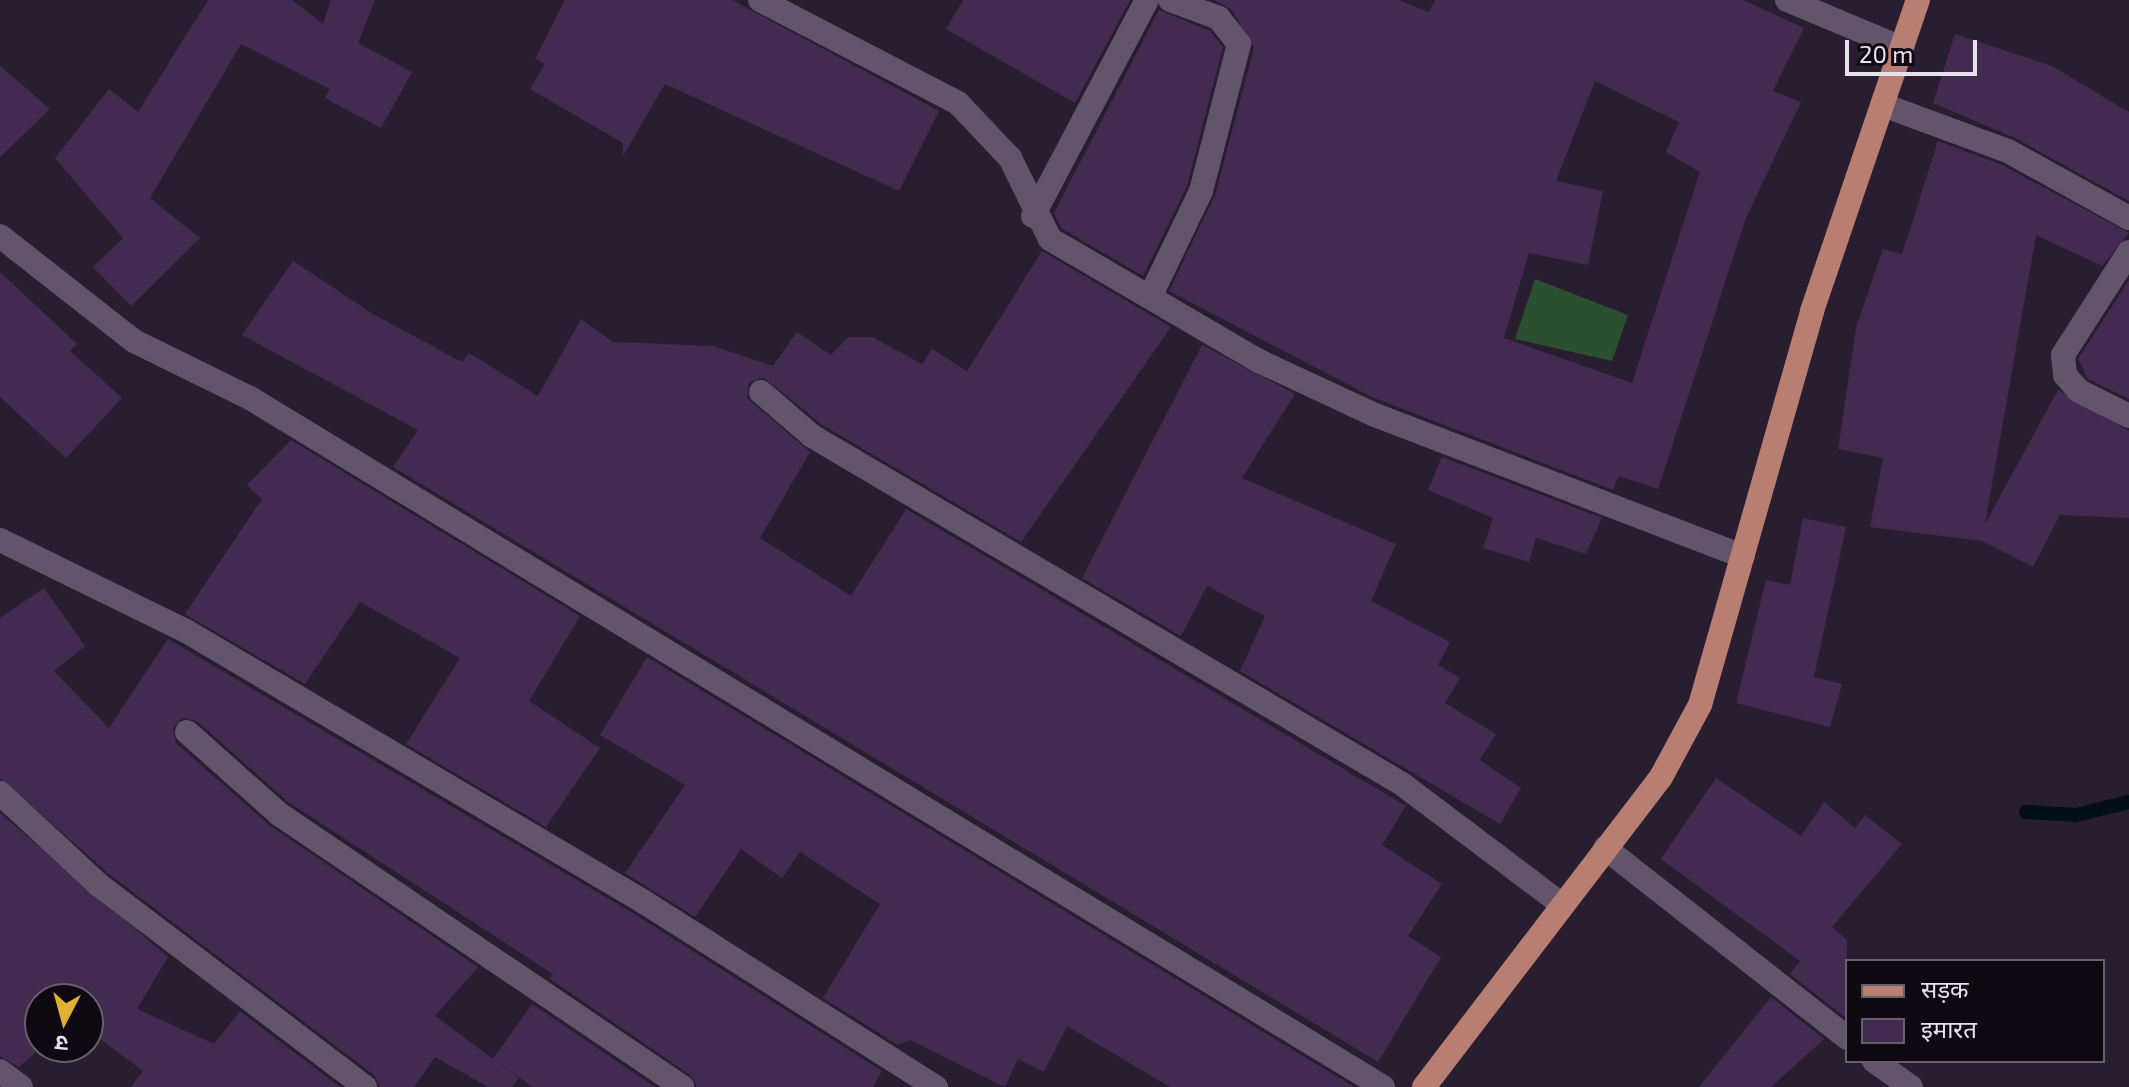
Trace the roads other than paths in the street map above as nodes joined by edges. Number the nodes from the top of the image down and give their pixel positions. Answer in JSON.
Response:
{"nodes":[{"id":1,"x":760,"y":0,"type":"edge"},
{"id":2,"x":1147,"y":0,"type":"edge"},
{"id":3,"x":1170,"y":0,"type":"edge"},
{"id":4,"x":1787,"y":0,"type":"edge"},
{"id":5,"x":1918,"y":0,"type":"edge"},
{"id":6,"x":1902,"y":48,"type":"junction"},
{"id":7,"x":1883,"y":105,"type":"junction"},
{"id":8,"x":1033,"y":216,"type":"junction"},
{"id":9,"x":2129,"y":218,"type":"edge"},
{"id":10,"x":0,"y":236,"type":"edge"},
{"id":11,"x":2129,"y":252,"type":"edge"},
{"id":12,"x":1150,"y":297,"type":"junction"},
{"id":13,"x":761,"y":392,"type":"dead end"},
{"id":14,"x":2129,"y":416,"type":"edge"},
{"id":15,"x":0,"y":540,"type":"edge"},
{"id":16,"x":1743,"y":556,"type":"junction"},
{"id":17,"x":187,"y":732,"type":"dead end"},
{"id":18,"x":0,"y":793,"type":"edge"},
{"id":19,"x":1605,"y":848,"type":"junction"},
{"id":20,"x":1561,"y":904,"type":"junction"},
{"id":21,"x":1845,"y":1036,"type":"edge"},
{"id":22,"x":1877,"y":1063,"type":"edge"},
{"id":23,"x":0,"y":1071,"type":"edge"},
{"id":24,"x":21,"y":1087,"type":"edge"},
{"id":25,"x":365,"y":1087,"type":"edge"},
{"id":26,"x":682,"y":1087,"type":"edge"},
{"id":27,"x":936,"y":1087,"type":"edge"},
{"id":28,"x":1383,"y":1087,"type":"edge"},
{"id":29,"x":1424,"y":1087,"type":"edge"},
{"id":30,"x":1911,"y":1087,"type":"edge"}],
"edges":[{"from":1,"to":8,"type":"street"},
{"from":2,"to":8,"type":"street"},
{"from":3,"to":12,"type":"street"},
{"from":4,"to":6,"type":"street"},
{"from":5,"to":6,"type":"main road"},
{"from":6,"to":7,"type":"main road"},
{"from":7,"to":9,"type":"street"},
{"from":7,"to":16,"type":"main road"},
{"from":8,"to":12,"type":"street"},
{"from":10,"to":28,"type":"street"},
{"from":11,"to":14,"type":"street"},
{"from":12,"to":16,"type":"street"},
{"from":13,"to":20,"type":"street"},
{"from":15,"to":27,"type":"street"},
{"from":16,"to":19,"type":"main road"},
{"from":17,"to":26,"type":"street"},
{"from":18,"to":25,"type":"street"},
{"from":19,"to":20,"type":"main road"},
{"from":19,"to":21,"type":"street"},
{"from":20,"to":29,"type":"main road"},
{"from":22,"to":30,"type":"street"},
{"from":23,"to":24,"type":"street"}]}
